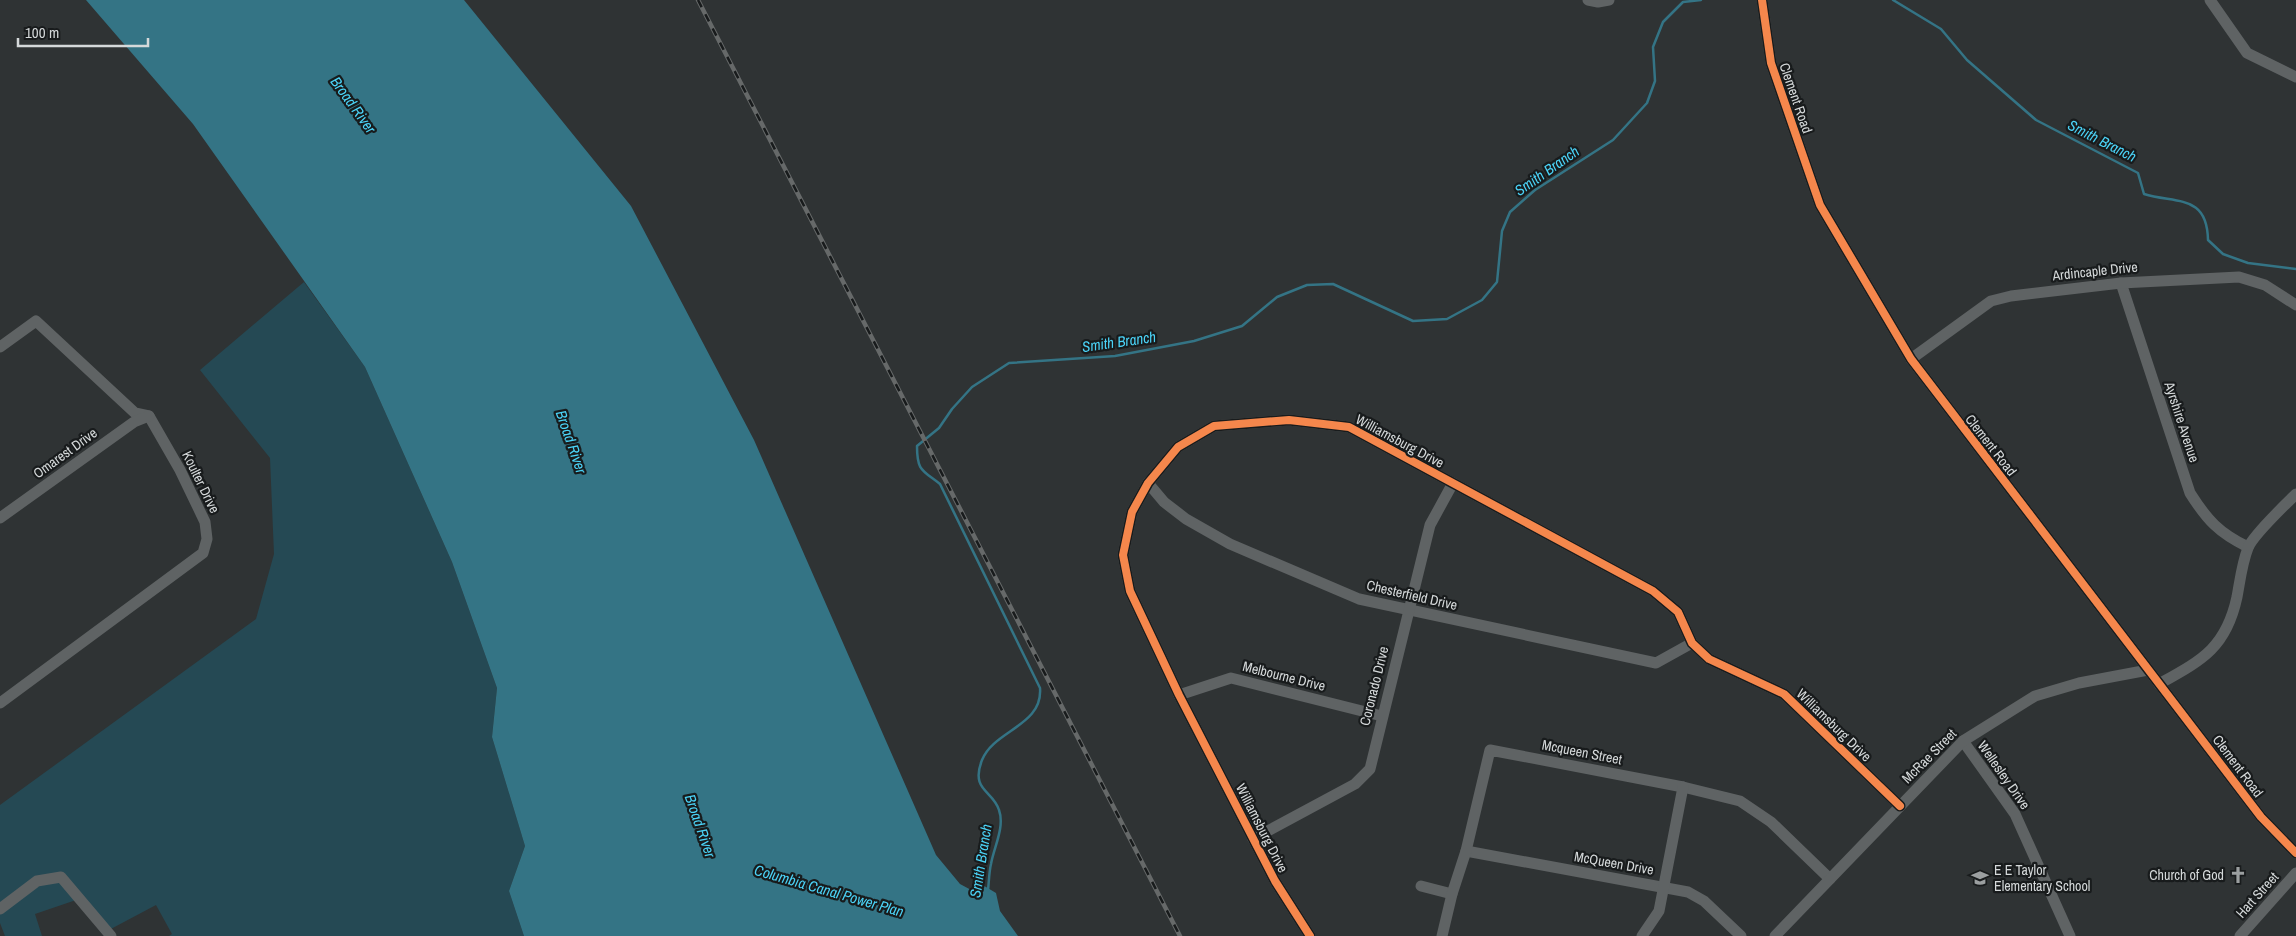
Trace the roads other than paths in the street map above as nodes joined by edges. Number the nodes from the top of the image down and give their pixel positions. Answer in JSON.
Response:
{"nodes":[{"id":1,"x":1588,"y":0,"type":"edge"},
{"id":2,"x":1609,"y":0,"type":"edge"},
{"id":3,"x":2210,"y":0,"type":"edge"},
{"id":4,"x":1763,"y":5,"type":"edge"},
{"id":5,"x":2296,"y":77,"type":"edge"},
{"id":6,"x":2121,"y":283,"type":"junction"},
{"id":7,"x":2296,"y":305,"type":"edge"},
{"id":8,"x":0,"y":347,"type":"edge"},
{"id":9,"x":1910,"y":359,"type":"junction"},
{"id":10,"x":149,"y":416,"type":"junction"},
{"id":11,"x":1148,"y":483,"type":"junction"},
{"id":12,"x":1453,"y":483,"type":"junction"},
{"id":13,"x":2296,"y":494,"type":"edge"},
{"id":14,"x":0,"y":518,"type":"edge"},
{"id":15,"x":2248,"y":547,"type":"junction"},
{"id":16,"x":1409,"y":610,"type":"junction"},
{"id":17,"x":1692,"y":643,"type":"junction"},
{"id":18,"x":2148,"y":670,"type":"junction"},
{"id":19,"x":2159,"y":684,"type":"junction"},
{"id":20,"x":1179,"y":695,"type":"junction"},
{"id":21,"x":0,"y":703,"type":"edge"},
{"id":22,"x":1382,"y":716,"type":"junction"},
{"id":23,"x":1963,"y":741,"type":"junction"},
{"id":24,"x":1683,"y":787,"type":"junction"},
{"id":25,"x":1900,"y":806,"type":"junction"},
{"id":26,"x":1253,"y":839,"type":"junction"},
{"id":27,"x":1466,"y":851,"type":"junction"},
{"id":28,"x":2296,"y":853,"type":"edge"},
{"id":29,"x":2296,"y":874,"type":"edge"},
{"id":30,"x":1830,"y":879,"type":"junction"},
{"id":31,"x":1422,"y":886,"type":"dead end"},
{"id":32,"x":1663,"y":887,"type":"junction"},
{"id":33,"x":1452,"y":894,"type":"junction"},
{"id":34,"x":0,"y":909,"type":"edge"},
{"id":35,"x":111,"y":936,"type":"edge"},
{"id":36,"x":1310,"y":936,"type":"edge"},
{"id":37,"x":1442,"y":936,"type":"edge"},
{"id":38,"x":1642,"y":936,"type":"edge"},
{"id":39,"x":1741,"y":936,"type":"edge"},
{"id":40,"x":1775,"y":936,"type":"edge"},
{"id":41,"x":2070,"y":936,"type":"edge"},
{"id":42,"x":2240,"y":936,"type":"edge"}],
"edges":[{"from":1,"to":2,"type":"street"},
{"from":3,"to":5,"type":"street"},
{"from":4,"to":9,"type":"street","name":"Clement Road"},
{"from":6,"to":7,"type":"street","name":"Ardincaple Drive"},
{"from":6,"to":9,"type":"street","name":"Ardincaple Drive"},
{"from":6,"to":15,"type":"street","name":"Ayrshire Avenue"},
{"from":8,"to":10,"type":"street"},
{"from":9,"to":18,"type":"street","name":"Clement Road"},
{"from":10,"to":14,"type":"street","name":"Omarest Drive"},
{"from":10,"to":21,"type":"street","name":"Koulter Drive"},
{"from":11,"to":12,"type":"street","name":"Williamsburg Drive"},
{"from":11,"to":16,"type":"street","name":"Chesterfield Drive"},
{"from":11,"to":20,"type":"street","name":"Williamsburg Drive"},
{"from":12,"to":16,"type":"street","name":"Coronado Drive"},
{"from":12,"to":17,"type":"street","name":"Williamsburg Drive"},
{"from":13,"to":15,"type":"street"},
{"from":15,"to":19,"type":"street"},
{"from":16,"to":17,"type":"street","name":"Chesterfield Drive"},
{"from":16,"to":22,"type":"street","name":"Coronado Drive"},
{"from":17,"to":25,"type":"street","name":"Williamsburg Drive"},
{"from":18,"to":19,"type":"street","name":"Clement Road"},
{"from":18,"to":23,"type":"street","name":"McRae Street"},
{"from":19,"to":28,"type":"street","name":"Clement Road"},
{"from":20,"to":22,"type":"street","name":"Melbourne Drive"},
{"from":20,"to":26,"type":"street","name":"Williamsburg Drive"},
{"from":22,"to":26,"type":"street","name":"Coronado Drive"},
{"from":23,"to":25,"type":"street","name":"McRae Street"},
{"from":23,"to":41,"type":"street","name":"Wellesley Drive"},
{"from":24,"to":27,"type":"street","name":"Mcqueen Street"},
{"from":24,"to":30,"type":"street","name":"Mcqueen Street"},
{"from":24,"to":32,"type":"street"},
{"from":25,"to":30,"type":"street","name":"McRae Street"},
{"from":26,"to":36,"type":"street","name":"Williamsburg Drive"},
{"from":27,"to":32,"type":"street","name":"McQueen Drive"},
{"from":27,"to":33,"type":"street","name":"Mcqueen Street"},
{"from":29,"to":42,"type":"street","name":"Hart Street"},
{"from":30,"to":40,"type":"street","name":"McRae Street"},
{"from":31,"to":33,"type":"street"},
{"from":32,"to":38,"type":"street"},
{"from":32,"to":39,"type":"street","name":"McQueen Drive"},
{"from":33,"to":37,"type":"street","name":"Mcqueen Street"},
{"from":34,"to":35,"type":"street"}]}
